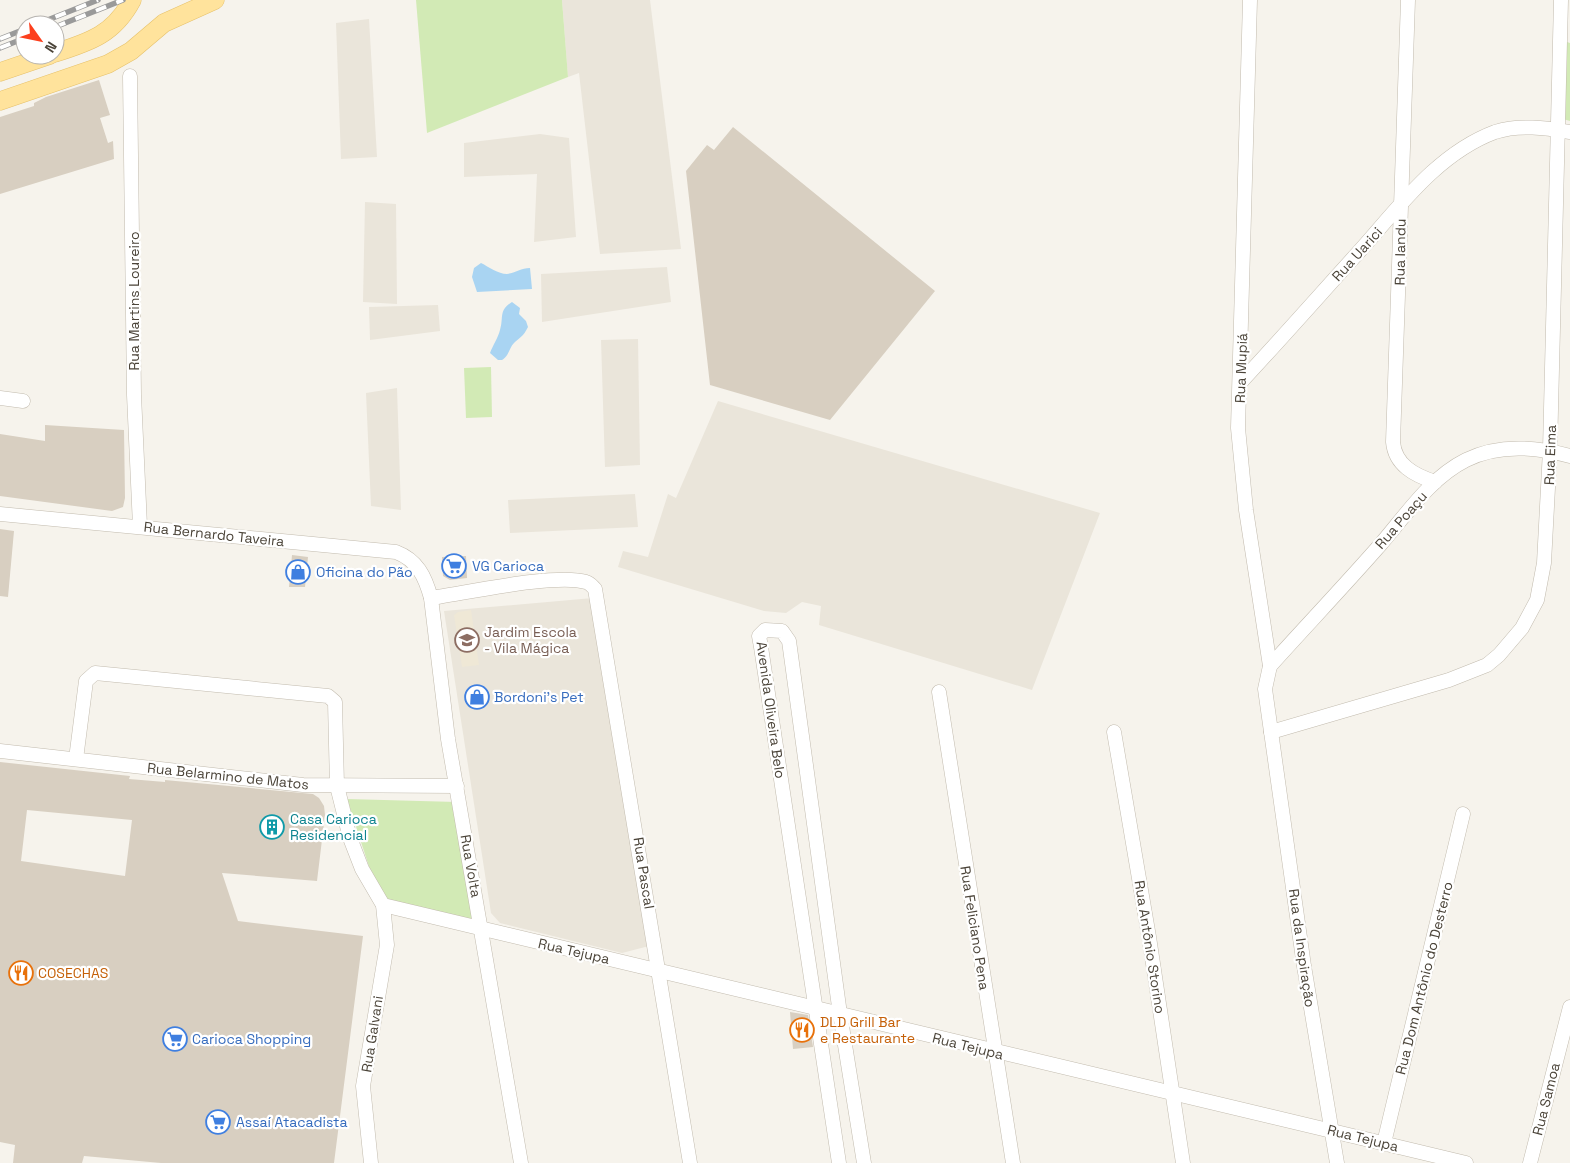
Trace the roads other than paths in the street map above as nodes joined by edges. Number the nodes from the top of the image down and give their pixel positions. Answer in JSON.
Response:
{"nodes":[{"id":1,"x":132,"y":0,"type":"edge"},
{"id":2,"x":215,"y":0,"type":"edge"},
{"id":3,"x":1250,"y":0,"type":"edge"},
{"id":4,"x":1408,"y":0,"type":"edge"},
{"id":5,"x":1561,"y":0,"type":"edge"},
{"id":6,"x":1565,"y":25,"type":"edge"},
{"id":7,"x":65,"y":50,"type":"edge"},
{"id":8,"x":21,"y":65,"type":"edge"},
{"id":9,"x":0,"y":72,"type":"edge"},
{"id":10,"x":130,"y":76,"type":"dead end"},
{"id":11,"x":0,"y":101,"type":"edge"},
{"id":12,"x":1564,"y":131,"type":"edge"},
{"id":13,"x":1401,"y":206,"type":"junction"},
{"id":14,"x":1241,"y":382,"type":"junction"},
{"id":15,"x":0,"y":398,"type":"edge"},
{"id":16,"x":23,"y":401,"type":"dead end"},
{"id":17,"x":1550,"y":450,"type":"junction"},
{"id":18,"x":1570,"y":456,"type":"edge"},
{"id":19,"x":1435,"y":482,"type":"junction"},
{"id":20,"x":0,"y":514,"type":"edge"},
{"id":21,"x":140,"y":526,"type":"junction"},
{"id":22,"x":421,"y":571,"type":"joint"},
{"id":23,"x":432,"y":598,"type":"junction"},
{"id":24,"x":1270,"y":666,"type":"junction"},
{"id":25,"x":939,"y":692,"type":"dead end"},
{"id":26,"x":1114,"y":732,"type":"dead end"},
{"id":27,"x":1271,"y":732,"type":"junction"},
{"id":28,"x":0,"y":751,"type":"edge"},
{"id":29,"x":76,"y":759,"type":"junction"},
{"id":30,"x":337,"y":786,"type":"junction"},
{"id":31,"x":457,"y":786,"type":"junction"},
{"id":32,"x":1463,"y":814,"type":"dead end"},
{"id":33,"x":383,"y":906,"type":"junction"},
{"id":34,"x":482,"y":930,"type":"junction"},
{"id":35,"x":660,"y":971,"type":"junction"},
{"id":36,"x":1570,"y":1007,"type":"edge"},
{"id":37,"x":815,"y":1008,"type":"junction"},
{"id":38,"x":840,"y":1014,"type":"junction"},
{"id":39,"x":995,"y":1052,"type":"junction"},
{"id":40,"x":1173,"y":1093,"type":"junction"},
{"id":41,"x":1331,"y":1130,"type":"junction"},
{"id":42,"x":1384,"y":1143,"type":"junction"},
{"id":43,"x":371,"y":1163,"type":"edge"},
{"id":44,"x":521,"y":1163,"type":"edge"},
{"id":45,"x":690,"y":1163,"type":"edge"},
{"id":46,"x":839,"y":1163,"type":"edge"},
{"id":47,"x":864,"y":1163,"type":"edge"},
{"id":48,"x":1013,"y":1163,"type":"edge"},
{"id":49,"x":1183,"y":1163,"type":"edge"},
{"id":50,"x":1337,"y":1163,"type":"edge"},
{"id":51,"x":1466,"y":1163,"type":"edge"},
{"id":52,"x":1530,"y":1163,"type":"edge"}],
"edges":[{"from":1,"to":7,"type":"main road"},
{"from":2,"to":11,"type":"main road"},
{"from":3,"to":14,"type":"street","name":"Rua Mupiá"},
{"from":4,"to":13,"type":"street","name":"Rua Iandu"},
{"from":5,"to":6,"type":"street","name":"Rua Eima"},
{"from":6,"to":12,"type":"street","name":"Rua Eima"},
{"from":8,"to":9,"type":"main road"},
{"from":10,"to":21,"type":"street","name":"Rua Martins Loureiro"},
{"from":12,"to":13,"type":"street","name":"Rua Uarici"},
{"from":12,"to":17,"type":"street","name":"Rua Eima"},
{"from":13,"to":14,"type":"street","name":"Rua Uarici"},
{"from":13,"to":19,"type":"street","name":"Rua Iandu"},
{"from":14,"to":24,"type":"street","name":"Rua Mupiá"},
{"from":15,"to":16,"type":"street"},
{"from":17,"to":18,"type":"street","name":"Rua Poaçu"},
{"from":17,"to":19,"type":"street","name":"Rua Poaçu"},
{"from":17,"to":27,"type":"street","name":"Rua Eima"},
{"from":19,"to":24,"type":"street","name":"Rua Poaçu"},
{"from":20,"to":21,"type":"street","name":"Rua Bernardo Taveira"},
{"from":21,"to":22,"type":"street","name":"Rua Bernardo Taveira"},
{"from":22,"to":23,"type":"street","name":"Rua Volta"},
{"from":23,"to":31,"type":"street","name":"Rua Volta"},
{"from":23,"to":35,"type":"street","name":"Rua Pascal"},
{"from":24,"to":27,"type":"street","name":"Rua Mupiá"},
{"from":25,"to":39,"type":"street","name":"Rua Feliciano Pena"},
{"from":26,"to":40,"type":"street","name":"Rua Antônio Storino"},
{"from":27,"to":41,"type":"street","name":"Rua da Inspiração"},
{"from":28,"to":29,"type":"street","name":"Rua Belarmino de Matos"},
{"from":29,"to":30,"type":"street","name":"Rua Belarmino de Matos"},
{"from":29,"to":30,"type":"street"},
{"from":30,"to":31,"type":"street","name":"Rua Belarmino de Matos"},
{"from":30,"to":33,"type":"street"},
{"from":31,"to":34,"type":"street","name":"Rua Volta"},
{"from":32,"to":42,"type":"street","name":"Rua Dom Antônio do Desterro"},
{"from":33,"to":34,"type":"street","name":"Rua Tejupa"},
{"from":33,"to":43,"type":"street","name":"Rua Galvani"},
{"from":34,"to":35,"type":"street","name":"Rua Tejupa"},
{"from":34,"to":44,"type":"street","name":"Rua Volta"},
{"from":35,"to":37,"type":"street","name":"Rua Tejupa"},
{"from":35,"to":45,"type":"street","name":"Rua Pascal"},
{"from":36,"to":52,"type":"street","name":"Rua Samoa"},
{"from":37,"to":38,"type":"street","name":"Rua Tejupa"},
{"from":37,"to":38,"type":"street","name":"Avenida Oliveira Belo"},
{"from":37,"to":46,"type":"street","name":"Avenida Oliveira Belo"},
{"from":38,"to":39,"type":"street","name":"Rua Tejupa"},
{"from":38,"to":47,"type":"street","name":"Avenida Oliveira Belo"},
{"from":39,"to":40,"type":"street","name":"Rua Tejupa"},
{"from":39,"to":48,"type":"street","name":"Rua Feliciano Pena"},
{"from":40,"to":41,"type":"street","name":"Rua Tejupa"},
{"from":40,"to":49,"type":"street","name":"Rua Antônio Storino"},
{"from":41,"to":42,"type":"street","name":"Rua Tejupa"},
{"from":41,"to":50,"type":"street","name":"Rua da Inspiração"},
{"from":42,"to":51,"type":"street","name":"Rua Tejupa"}]}
